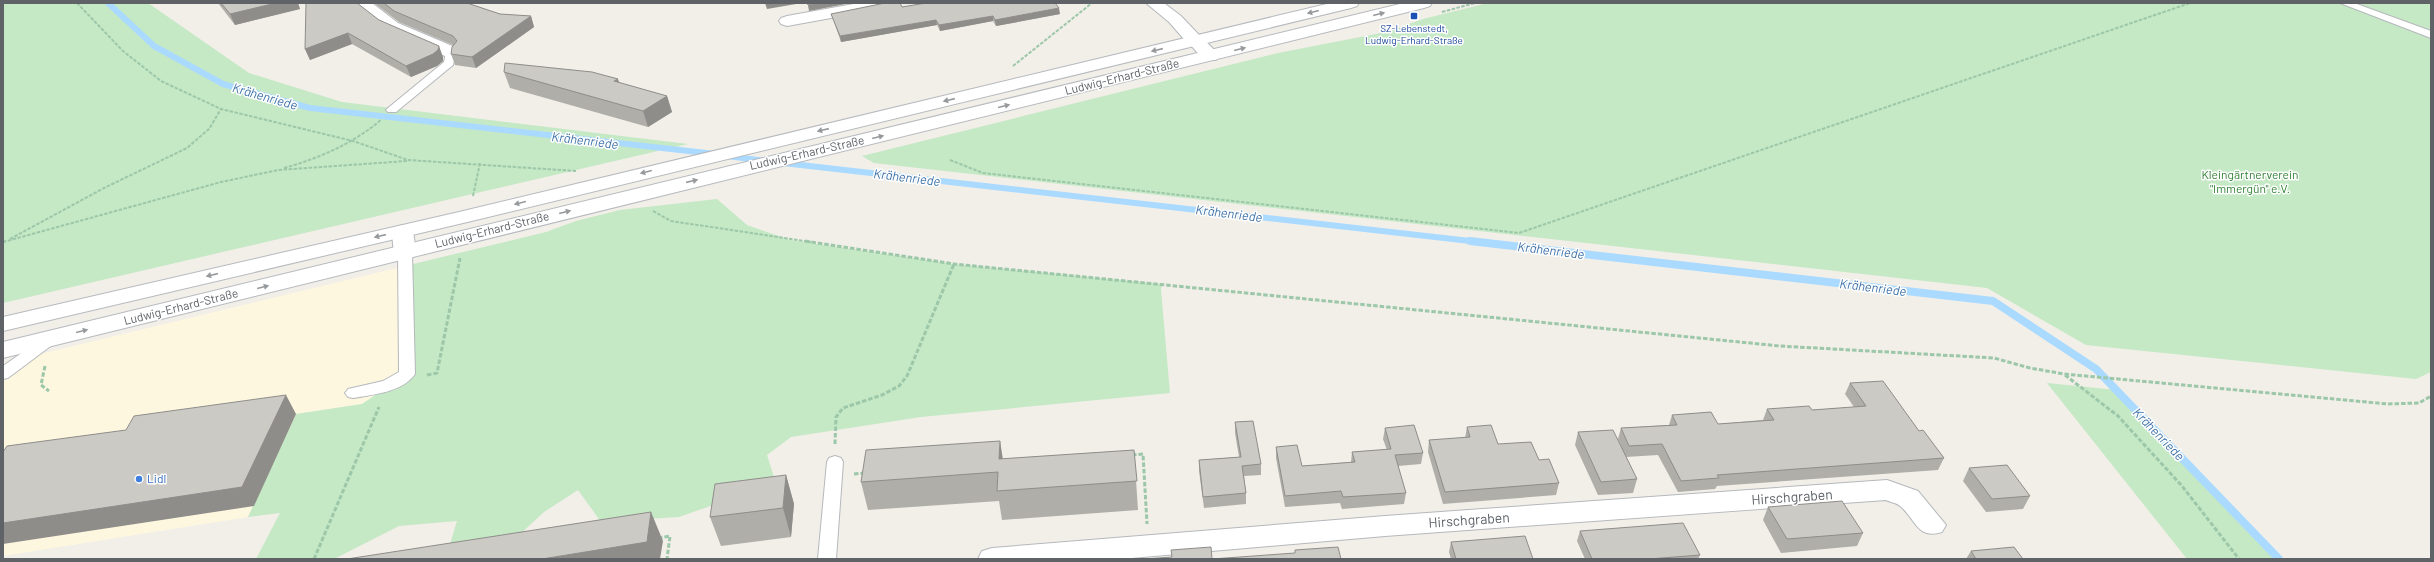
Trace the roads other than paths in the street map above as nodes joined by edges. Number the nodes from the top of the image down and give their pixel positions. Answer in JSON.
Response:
{"nodes":[{"id":1,"x":363,"y":3,"type":"edge"},
{"id":2,"x":886,"y":3,"type":"edge"},
{"id":3,"x":1154,"y":3,"type":"edge"},
{"id":4,"x":1351,"y":3,"type":"edge"},
{"id":5,"x":1424,"y":3,"type":"edge"},
{"id":6,"x":2345,"y":3,"type":"edge"},
{"id":7,"x":787,"y":21,"type":"dead end"},
{"id":8,"x":2431,"y":35,"type":"edge"},
{"id":9,"x":1195,"y":41,"type":"junction"},
{"id":10,"x":452,"y":52,"type":"joint"},
{"id":11,"x":1210,"y":56,"type":"junction"},
{"id":12,"x":392,"y":110,"type":"dead end"},
{"id":13,"x":403,"y":230,"type":"junction"},
{"id":14,"x":405,"y":252,"type":"junction"},
{"id":15,"x":3,"y":324,"type":"edge"},
{"id":16,"x":52,"y":338,"type":"junction"},
{"id":17,"x":3,"y":350,"type":"edge"},
{"id":18,"x":3,"y":374,"type":"edge"},
{"id":19,"x":353,"y":393,"type":"dead end"},
{"id":20,"x":834,"y":469,"type":"road end"},
{"id":21,"x":1932,"y":525,"type":"dead end"},
{"id":22,"x":828,"y":559,"type":"edge"},
{"id":23,"x":992,"y":559,"type":"edge"}],
"edges":[{"from":1,"to":10,"type":"main road"},
{"from":2,"to":7,"type":"main road"},
{"from":3,"to":9,"type":"main road"},
{"from":4,"to":9,"type":"main road","name":"Ludwig-Erhard-Straße","one_way":true},
{"from":11,"to":5,"type":"main road","name":"Ludwig-Erhard-Straße","one_way":true},
{"from":6,"to":8,"type":"lane"},
{"from":9,"to":11,"type":"main road"},
{"from":9,"to":13,"type":"main road","name":"Ludwig-Erhard-Straße","one_way":true},
{"from":10,"to":12,"type":"lane"},
{"from":14,"to":11,"type":"main road","name":"Ludwig-Erhard-Straße","one_way":true},
{"from":13,"to":14,"type":"main road"},
{"from":13,"to":15,"type":"main road","name":"Ludwig-Erhard-Straße","one_way":true},
{"from":16,"to":14,"type":"main road","name":"Ludwig-Erhard-Straße","one_way":true},
{"from":14,"to":19,"type":"lane"},
{"from":16,"to":17,"type":"main road","name":"Ludwig-Erhard-Straße"},
{"from":16,"to":18,"type":"lane"},
{"from":20,"to":22,"type":"lane"},
{"from":21,"to":23,"type":"main road","name":"Hirschgraben"}]}
